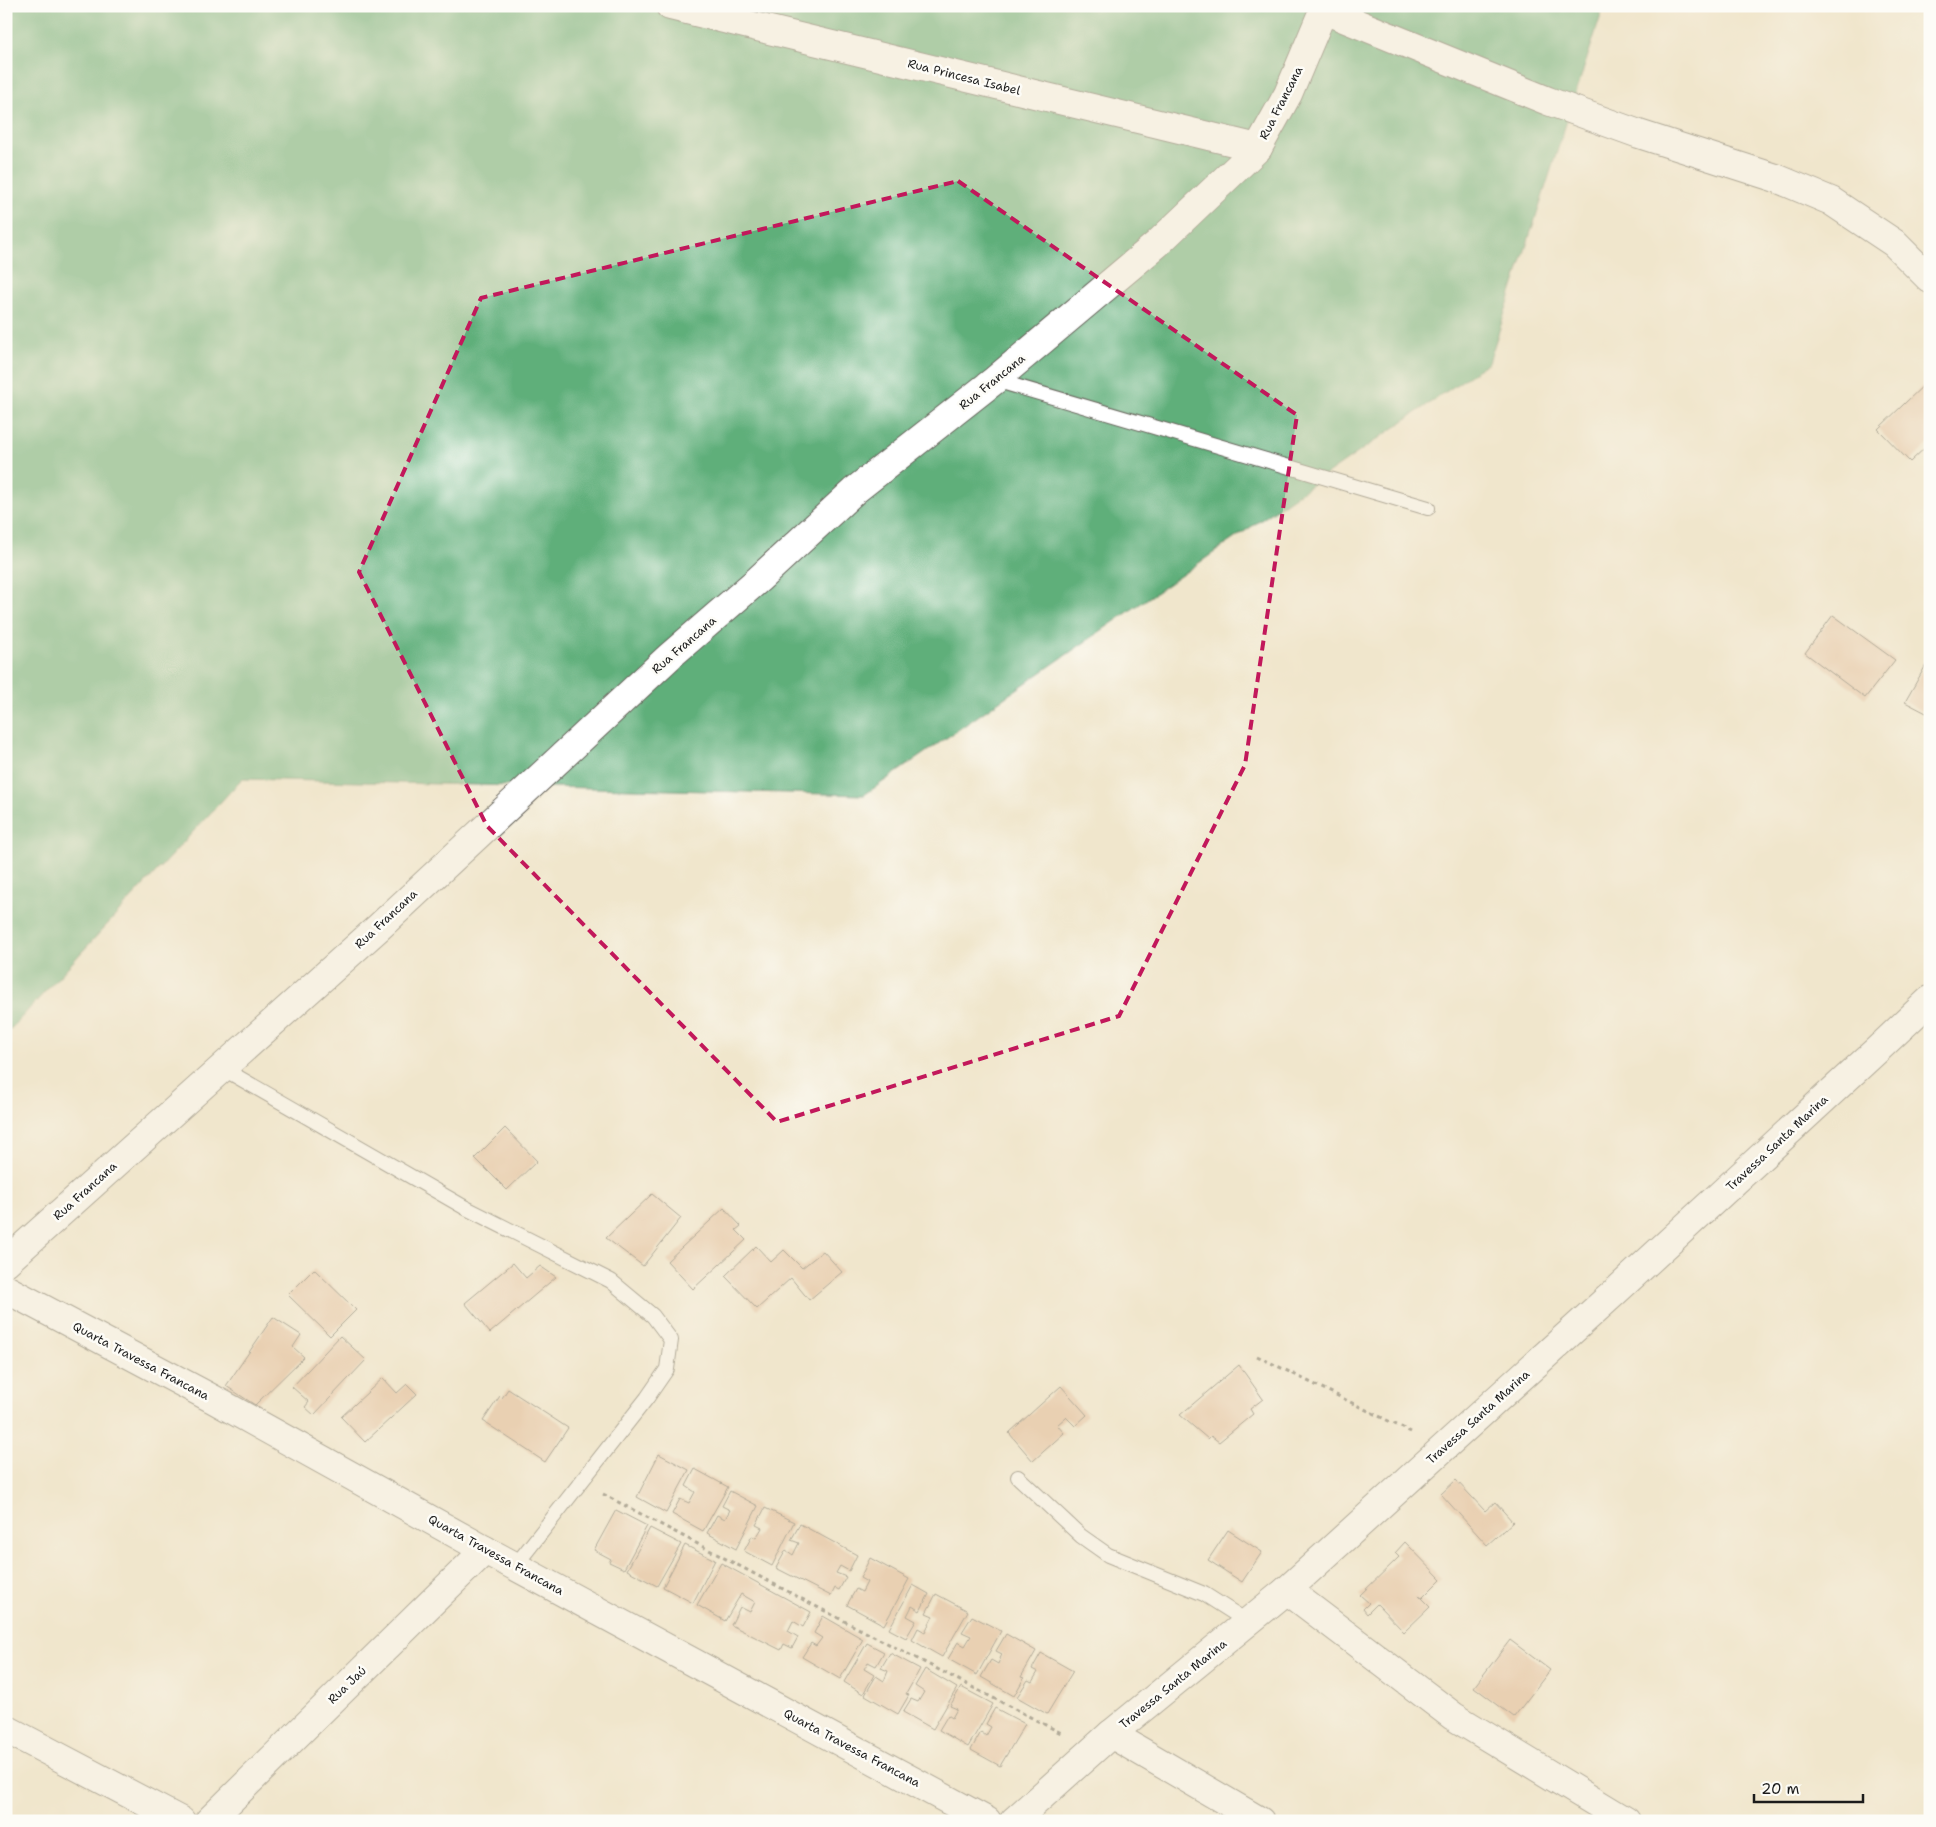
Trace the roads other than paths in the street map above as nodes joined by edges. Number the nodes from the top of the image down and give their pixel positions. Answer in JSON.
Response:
{"nodes":[{"id":1,"x":670,"y":6,"type":"edge"},
{"id":2,"x":1324,"y":8,"type":"edge"},
{"id":3,"x":1258,"y":148,"type":"junction"},
{"id":4,"x":1930,"y":279,"type":"edge"},
{"id":5,"x":995,"y":380,"type":"junction"},
{"id":6,"x":1428,"y":508,"type":"dead end"},
{"id":7,"x":1930,"y":1000,"type":"edge"},
{"id":8,"x":222,"y":1068,"type":"junction"},
{"id":9,"x":6,"y":1262,"type":"edge"},
{"id":10,"x":6,"y":1289,"type":"edge"},
{"id":11,"x":1018,"y":1477,"type":"dead end"},
{"id":12,"x":485,"y":1550,"type":"junction"},
{"id":13,"x":514,"y":1566,"type":"junction"},
{"id":14,"x":1287,"y":1590,"type":"junction"},
{"id":15,"x":1248,"y":1622,"type":"junction"},
{"id":16,"x":6,"y":1729,"type":"edge"},
{"id":17,"x":1103,"y":1742,"type":"junction"},
{"id":18,"x":181,"y":1821,"type":"edge"},
{"id":19,"x":209,"y":1821,"type":"edge"},
{"id":20,"x":987,"y":1821,"type":"edge"},
{"id":21,"x":1014,"y":1821,"type":"edge"},
{"id":22,"x":1260,"y":1821,"type":"edge"},
{"id":23,"x":1626,"y":1821,"type":"edge"}],
"edges":[{"from":1,"to":3,"type":"street","name":"Rua Princesa Isabel"},
{"from":2,"to":3,"type":"street","name":"Rua Francana"},
{"from":2,"to":4,"type":"street"},
{"from":3,"to":5,"type":"street","name":"Rua Francana"},
{"from":5,"to":6,"type":"lane"},
{"from":5,"to":8,"type":"street","name":"Rua Francana"},
{"from":7,"to":14,"type":"street","name":"Travessa Santa Marina"},
{"from":8,"to":9,"type":"street","name":"Rua Francana"},
{"from":8,"to":13,"type":"lane"},
{"from":10,"to":12,"type":"street","name":"Quarta Travessa Francana"},
{"from":11,"to":15,"type":"lane"},
{"from":12,"to":13,"type":"street","name":"Quarta Travessa Francana"},
{"from":12,"to":19,"type":"street","name":"Rua Jaú"},
{"from":13,"to":20,"type":"street","name":"Quarta Travessa Francana"},
{"from":14,"to":15,"type":"street","name":"Travessa Santa Marina"},
{"from":14,"to":23,"type":"street"},
{"from":15,"to":17,"type":"street","name":"Travessa Santa Marina"},
{"from":16,"to":18,"type":"street"},
{"from":17,"to":21,"type":"street","name":"Travessa Santa Marina"},
{"from":17,"to":22,"type":"street"}]}
